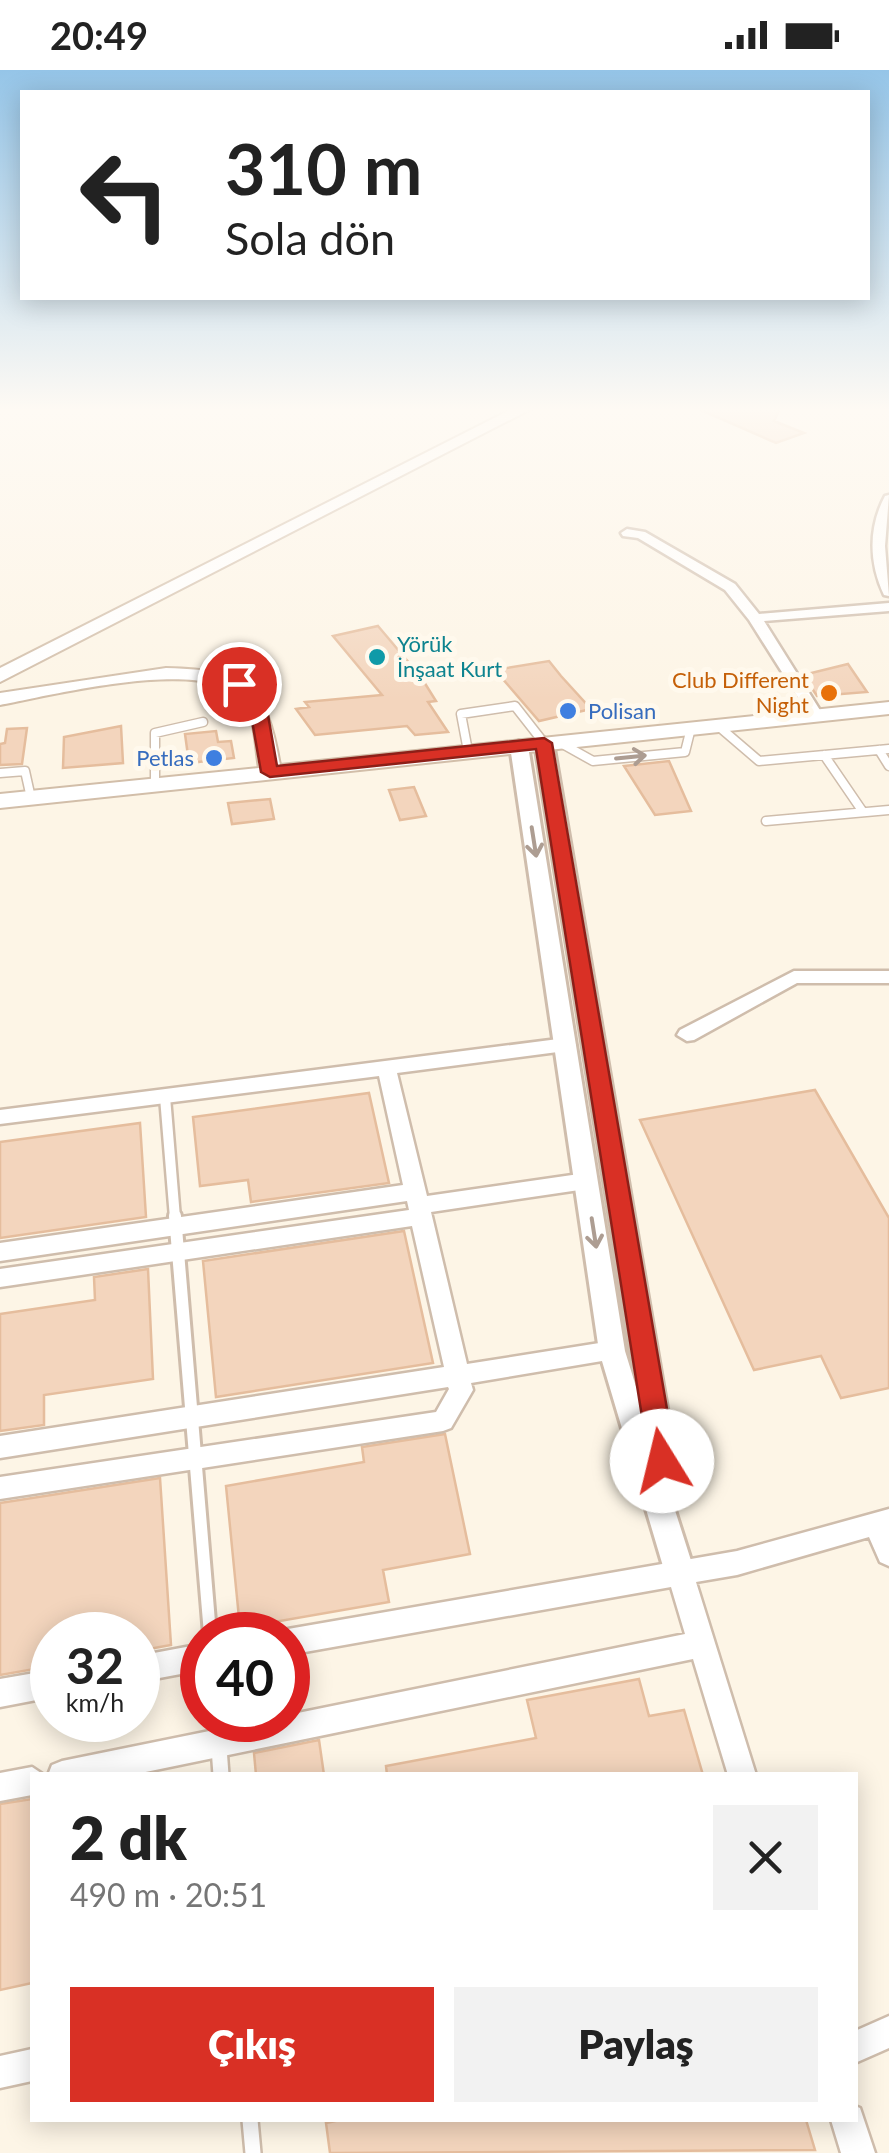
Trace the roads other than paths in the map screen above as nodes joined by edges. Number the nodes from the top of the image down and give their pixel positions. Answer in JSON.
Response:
{"nodes":[{"id":1,"x":338,"y":504,"type":"edge"},
{"id":2,"x":887,"y":504,"type":"edge"},
{"id":3,"x":627,"y":533,"type":"dead end"},
{"id":4,"x":889,"y":592,"type":"edge"},
{"id":5,"x":889,"y":607,"type":"edge"},
{"id":6,"x":755,"y":618,"type":"junction"},
{"id":7,"x":0,"y":676,"type":"edge"},
{"id":8,"x":0,"y":699,"type":"edge"},
{"id":9,"x":889,"y":708,"type":"edge"},
{"id":10,"x":816,"y":715,"type":"junction"},
{"id":11,"x":203,"y":722,"type":"dead end"},
{"id":12,"x":717,"y":726,"type":"junction"},
{"id":13,"x":540,"y":744,"type":"junction"},
{"id":14,"x":884,"y":749,"type":"edge"},
{"id":15,"x":468,"y":751,"type":"junction"},
{"id":16,"x":824,"y":755,"type":"junction"},
{"id":17,"x":889,"y":766,"type":"edge"},
{"id":18,"x":270,"y":772,"type":"junction"},
{"id":19,"x":0,"y":773,"type":"edge"},
{"id":20,"x":155,"y":784,"type":"junction"},
{"id":21,"x":31,"y":798,"type":"junction"},
{"id":22,"x":0,"y":801,"type":"edge"},
{"id":23,"x":889,"y":810,"type":"edge"},
{"id":24,"x":863,"y":812,"type":"junction"},
{"id":25,"x":766,"y":822,"type":"dead end"},
{"id":26,"x":889,"y":977,"type":"edge"},
{"id":27,"x":687,"y":1034,"type":"dead end"},
{"id":28,"x":566,"y":1046,"type":"junction"},
{"id":29,"x":386,"y":1070,"type":"junction"},
{"id":30,"x":164,"y":1097,"type":"junction"},
{"id":31,"x":0,"y":1117,"type":"edge"},
{"id":32,"x":586,"y":1181,"type":"junction"},
{"id":33,"x":417,"y":1205,"type":"junction"},
{"id":34,"x":176,"y":1226,"type":"junction"},
{"id":35,"x":0,"y":1252,"type":"edge"},
{"id":36,"x":178,"y":1252,"type":"junction"},
{"id":37,"x":0,"y":1278,"type":"edge"},
{"id":38,"x":612,"y":1351,"type":"junction"},
{"id":39,"x":458,"y":1376,"type":"junction"},
{"id":40,"x":191,"y":1417,"type":"junction"},
{"id":41,"x":0,"y":1447,"type":"edge"},
{"id":42,"x":195,"y":1458,"type":"junction"},
{"id":43,"x":0,"y":1488,"type":"edge"},
{"id":44,"x":885,"y":1523,"type":"edge"},
{"id":45,"x":889,"y":1554,"type":"edge"},
{"id":46,"x":680,"y":1573,"type":"junction"},
{"id":47,"x":208,"y":1612,"type":"edge"},
{"id":48,"x":310,"y":1638,"type":"edge"},
{"id":49,"x":702,"y":1644,"type":"junction"},
{"id":50,"x":30,"y":1688,"type":"edge"},
{"id":51,"x":0,"y":1694,"type":"edge"},
{"id":52,"x":310,"y":1715,"type":"edge"},
{"id":53,"x":182,"y":1742,"type":"edge"},
{"id":54,"x":219,"y":1742,"type":"edge"},
{"id":55,"x":73,"y":1772,"type":"edge"},
{"id":56,"x":221,"y":1772,"type":"edge"},
{"id":57,"x":741,"y":1772,"type":"edge"},
{"id":58,"x":30,"y":1781,"type":"edge"},
{"id":59,"x":0,"y":1787,"type":"edge"},
{"id":60,"x":889,"y":2032,"type":"edge"},
{"id":61,"x":858,"y":2046,"type":"edge"},
{"id":62,"x":30,"y":2065,"type":"edge"},
{"id":63,"x":0,"y":2072,"type":"edge"},
{"id":64,"x":250,"y":2122,"type":"edge"},
{"id":65,"x":849,"y":2122,"type":"edge"},
{"id":66,"x":253,"y":2153,"type":"edge"},
{"id":67,"x":858,"y":2153,"type":"edge"}],
"edges":[{"from":1,"to":7,"type":"main road"},
{"from":2,"to":4,"type":"street"},
{"from":3,"to":6,"type":"street"},
{"from":5,"to":6,"type":"street"},
{"from":6,"to":10,"type":"street"},
{"from":8,"to":18,"type":"main road"},
{"from":9,"to":10,"type":"main road"},
{"from":10,"to":12,"type":"main road"},
{"from":11,"to":20,"type":"lane"},
{"from":12,"to":13,"type":"main road"},
{"from":12,"to":16,"type":"lane"},
{"from":13,"to":15,"type":"main road"},
{"from":13,"to":15,"type":"lane"},
{"from":13,"to":28,"type":"street","one_way":true},
{"from":13,"to":46,"type":"street"},
{"from":14,"to":16,"type":"lane"},
{"from":14,"to":17,"type":"lane"},
{"from":15,"to":18,"type":"main road"},
{"from":16,"to":24,"type":"lane"},
{"from":18,"to":20,"type":"main road"},
{"from":19,"to":21,"type":"lane"},
{"from":20,"to":21,"type":"main road"},
{"from":21,"to":22,"type":"main road"},
{"from":23,"to":24,"type":"lane"},
{"from":24,"to":25,"type":"lane"},
{"from":26,"to":27,"type":"street"},
{"from":28,"to":29,"type":"street"},
{"from":28,"to":32,"type":"street"},
{"from":29,"to":30,"type":"street"},
{"from":29,"to":33,"type":"street"},
{"from":30,"to":31,"type":"street"},
{"from":30,"to":34,"type":"lane"},
{"from":32,"to":33,"type":"street"},
{"from":32,"to":38,"type":"street","one_way":true},
{"from":33,"to":34,"type":"street"},
{"from":33,"to":36,"type":"street"},
{"from":33,"to":39,"type":"street"},
{"from":34,"to":35,"type":"street"},
{"from":34,"to":36,"type":"lane"},
{"from":36,"to":37,"type":"street"},
{"from":36,"to":40,"type":"lane"},
{"from":38,"to":39,"type":"street"},
{"from":38,"to":46,"type":"street"},
{"from":39,"to":40,"type":"street"},
{"from":39,"to":42,"type":"street"},
{"from":40,"to":41,"type":"street"},
{"from":40,"to":42,"type":"lane"},
{"from":42,"to":43,"type":"street"},
{"from":42,"to":47,"type":"lane"},
{"from":44,"to":45,"type":"street"},
{"from":44,"to":46,"type":"street"},
{"from":46,"to":48,"type":"street"},
{"from":46,"to":49,"type":"street"},
{"from":49,"to":52,"type":"street"},
{"from":49,"to":57,"type":"street"},
{"from":50,"to":51,"type":"street"},
{"from":53,"to":55,"type":"street"},
{"from":54,"to":56,"type":"lane"},
{"from":58,"to":59,"type":"street"},
{"from":60,"to":61,"type":"street"},
{"from":62,"to":63,"type":"street"},
{"from":64,"to":66,"type":"lane"},
{"from":65,"to":67,"type":"street"}]}
